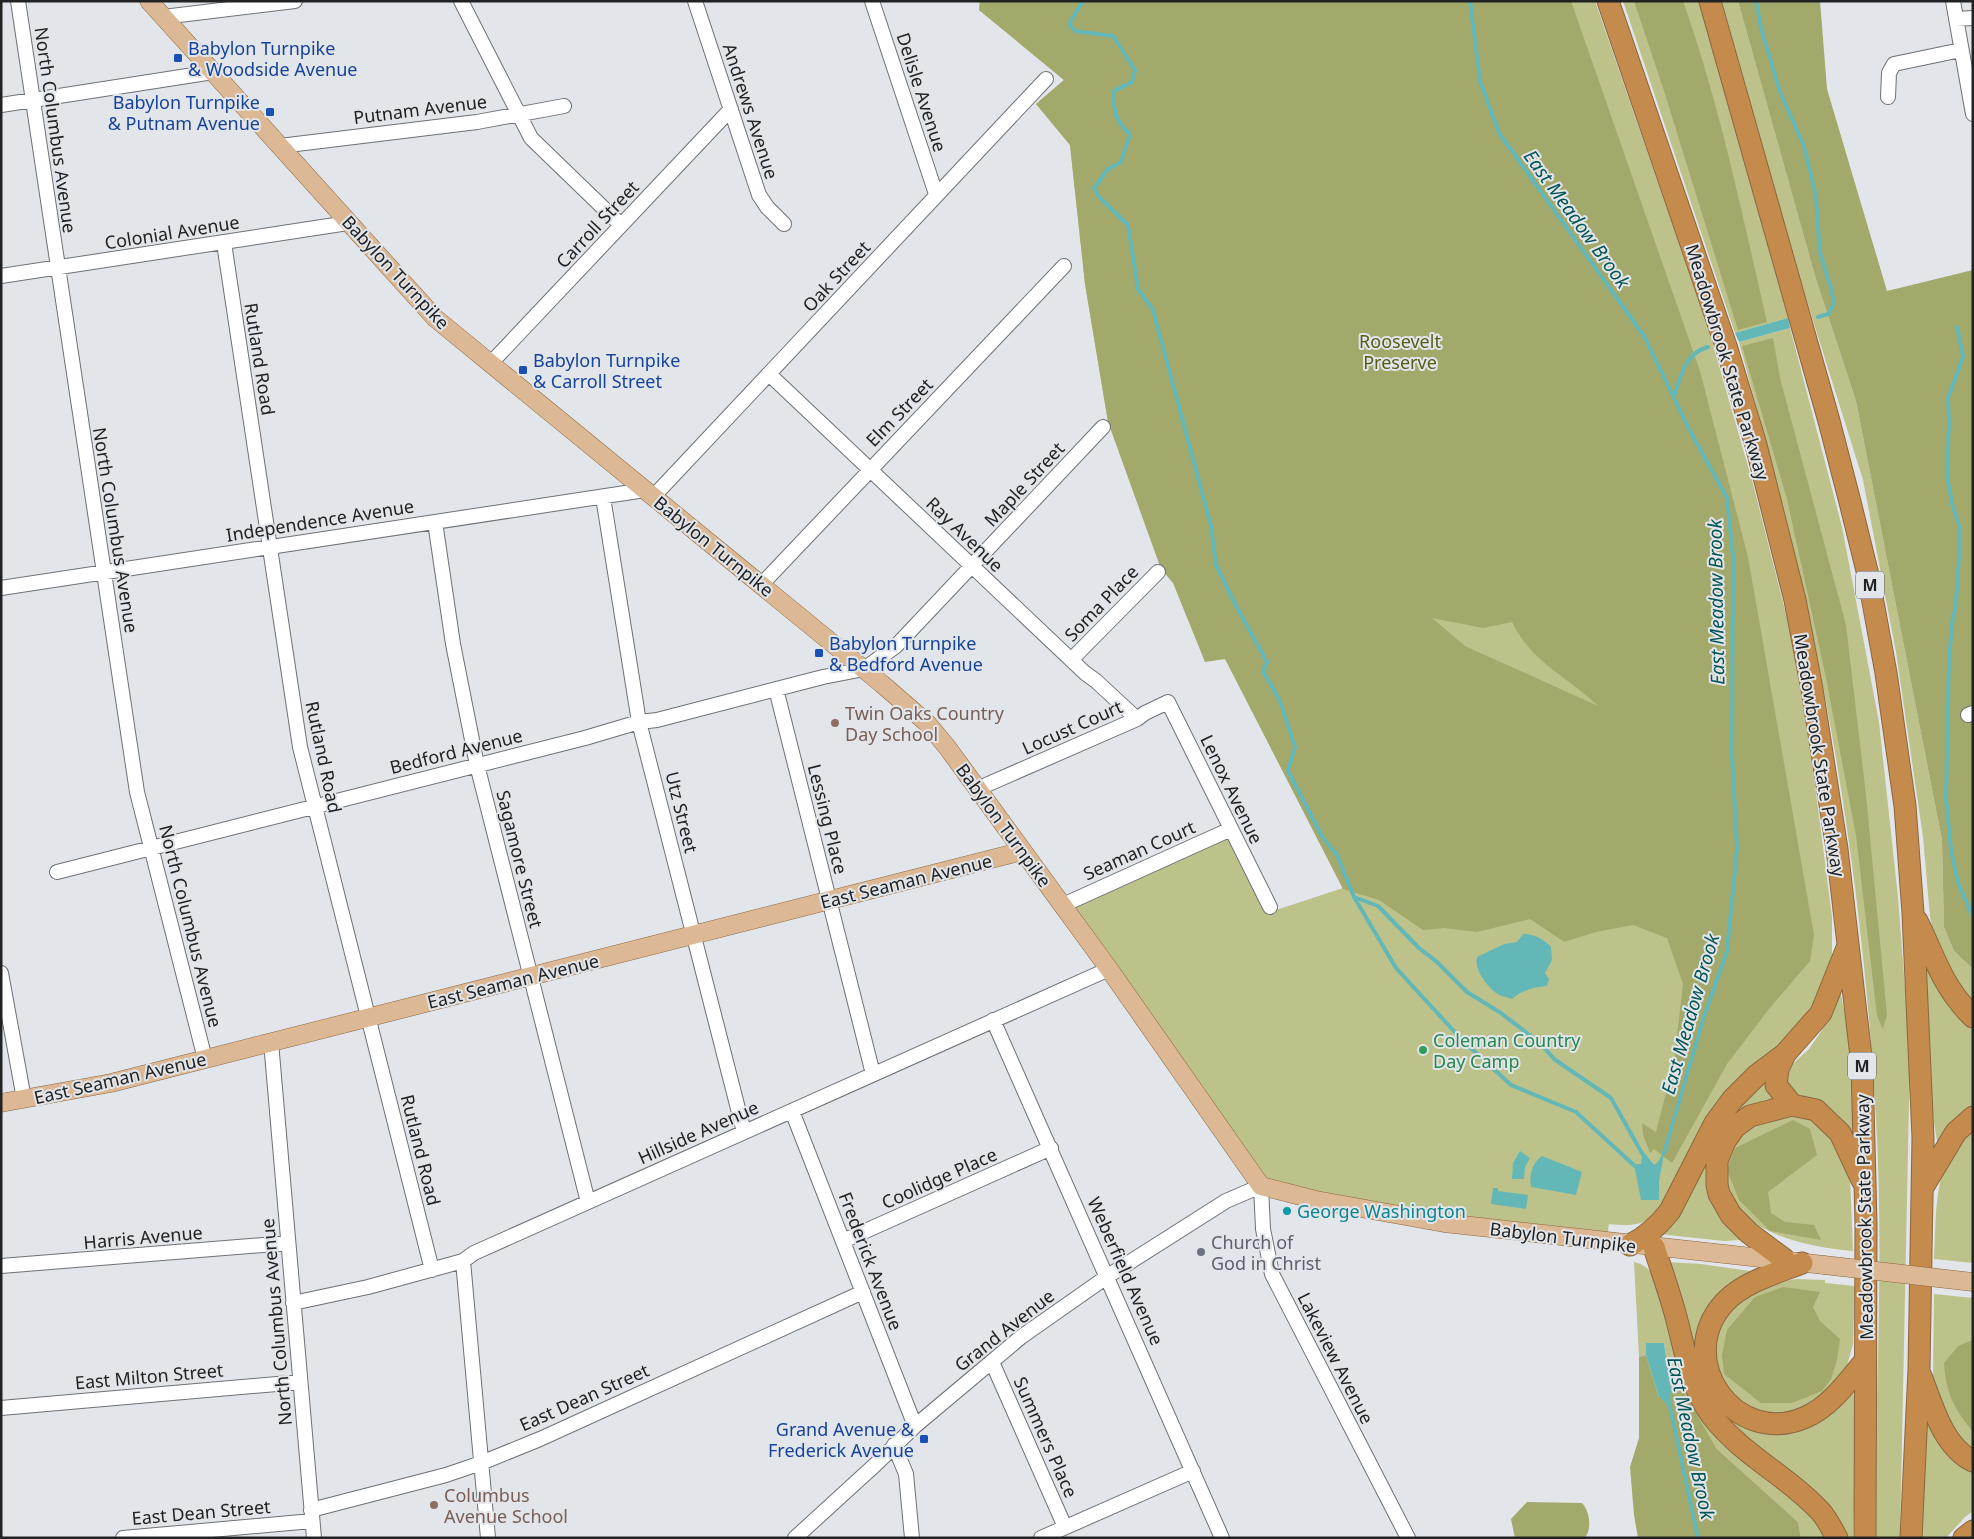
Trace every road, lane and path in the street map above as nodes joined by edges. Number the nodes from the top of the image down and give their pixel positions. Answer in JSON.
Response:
{"nodes":[{"id":1,"x":18,"y":1,"type":"edge"},
{"id":2,"x":149,"y":1,"type":"edge"},
{"id":3,"x":295,"y":1,"type":"edge"},
{"id":4,"x":461,"y":1,"type":"edge"},
{"id":5,"x":696,"y":1,"type":"edge"},
{"id":6,"x":872,"y":1,"type":"edge"},
{"id":7,"x":1608,"y":1,"type":"edge"},
{"id":8,"x":1710,"y":1,"type":"edge"},
{"id":9,"x":1953,"y":1,"type":"edge"},
{"id":10,"x":163,"y":17,"type":"junction"},
{"id":11,"x":1973,"y":18,"type":"edge"},
{"id":12,"x":1956,"y":19,"type":"junction"},
{"id":13,"x":1961,"y":50,"type":"junction"},
{"id":14,"x":212,"y":72,"type":"junction"},
{"id":15,"x":1046,"y":80,"type":"dead end"},
{"id":16,"x":1888,"y":97,"type":"dead end"},
{"id":17,"x":32,"y":100,"type":"junction"},
{"id":18,"x":1,"y":104,"type":"edge"},
{"id":19,"x":564,"y":106,"type":"dead end"},
{"id":20,"x":730,"y":109,"type":"junction"},
{"id":21,"x":1973,"y":114,"type":"edge"},
{"id":22,"x":518,"y":115,"type":"junction"},
{"id":23,"x":280,"y":146,"type":"junction"},
{"id":24,"x":936,"y":194,"type":"junction"},
{"id":25,"x":348,"y":223,"type":"junction"},
{"id":26,"x":784,"y":224,"type":"dead end"},
{"id":27,"x":621,"y":225,"type":"junction"},
{"id":28,"x":224,"y":243,"type":"junction"},
{"id":29,"x":1064,"y":266,"type":"dead end"},
{"id":30,"x":58,"y":268,"type":"junction"},
{"id":31,"x":1,"y":276,"type":"edge"},
{"id":32,"x":490,"y":364,"type":"junction"},
{"id":33,"x":769,"y":374,"type":"junction"},
{"id":34,"x":1103,"y":428,"type":"dead end"},
{"id":35,"x":870,"y":469,"type":"junction"},
{"id":36,"x":649,"y":493,"type":"junction"},
{"id":37,"x":603,"y":496,"type":"junction"},
{"id":38,"x":435,"y":522,"type":"junction"},
{"id":39,"x":270,"y":547,"type":"junction"},
{"id":40,"x":972,"y":566,"type":"junction"},
{"id":41,"x":104,"y":572,"type":"junction"},
{"id":42,"x":1158,"y":572,"type":"dead end"},
{"id":43,"x":761,"y":585,"type":"junction"},
{"id":44,"x":1,"y":588,"type":"edge"},
{"id":45,"x":1072,"y":660,"type":"junction"},
{"id":46,"x":864,"y":669,"type":"junction"},
{"id":47,"x":776,"y":690,"type":"junction"},
{"id":48,"x":1153,"y":709,"type":"joint"},
{"id":49,"x":1137,"y":719,"type":"junction"},
{"id":50,"x":639,"y":722,"type":"junction"},
{"id":51,"x":477,"y":765,"type":"junction"},
{"id":52,"x":977,"y":789,"type":"junction"},
{"id":53,"x":315,"y":806,"type":"junction"},
{"id":54,"x":1231,"y":829,"type":"junction"},
{"id":55,"x":152,"y":847,"type":"junction"},
{"id":56,"x":1023,"y":851,"type":"junction"},
{"id":57,"x":57,"y":872,"type":"dead end"},
{"id":58,"x":829,"y":901,"type":"junction"},
{"id":59,"x":1063,"y":905,"type":"junction"},
{"id":60,"x":1270,"y":907,"type":"dead end"},
{"id":61,"x":1913,"y":913,"type":"junction"},
{"id":62,"x":694,"y":935,"type":"junction"},
{"id":63,"x":1848,"y":946,"type":"junction"},
{"id":64,"x":1109,"y":968,"type":"junction"},
{"id":65,"x":1,"y":973,"type":"edge"},
{"id":66,"x":530,"y":976,"type":"junction"},
{"id":67,"x":1973,"y":1016,"type":"edge"},
{"id":68,"x":368,"y":1018,"type":"junction"},
{"id":69,"x":993,"y":1020,"type":"junction"},
{"id":70,"x":271,"y":1042,"type":"junction"},
{"id":71,"x":1785,"y":1054,"type":"junction"},
{"id":72,"x":205,"y":1059,"type":"junction"},
{"id":73,"x":873,"y":1074,"type":"junction"},
{"id":74,"x":24,"y":1099,"type":"junction"},
{"id":75,"x":1,"y":1103,"type":"edge"},
{"id":76,"x":1792,"y":1105,"type":"junction"},
{"id":77,"x":792,"y":1110,"type":"junction"},
{"id":78,"x":1973,"y":1117,"type":"edge"},
{"id":79,"x":744,"y":1132,"type":"junction"},
{"id":80,"x":1050,"y":1148,"type":"junction"},
{"id":81,"x":1261,"y":1186,"type":"junction"},
{"id":82,"x":1865,"y":1187,"type":"junction"},
{"id":83,"x":1923,"y":1188,"type":"junction"},
{"id":84,"x":588,"y":1202,"type":"junction"},
{"id":85,"x":843,"y":1241,"type":"junction"},
{"id":86,"x":288,"y":1243,"type":"junction"},
{"id":87,"x":1630,"y":1245,"type":"junction"},
{"id":88,"x":1654,"y":1247,"type":"junction"},
{"id":89,"x":463,"y":1261,"type":"junction"},
{"id":90,"x":1793,"y":1261,"type":"junction"},
{"id":91,"x":1,"y":1266,"type":"edge"},
{"id":92,"x":432,"y":1270,"type":"junction"},
{"id":93,"x":1108,"y":1276,"type":"junction"},
{"id":94,"x":1973,"y":1282,"type":"edge"},
{"id":95,"x":863,"y":1292,"type":"junction"},
{"id":96,"x":293,"y":1303,"type":"junction"},
{"id":97,"x":1865,"y":1360,"type":"junction"},
{"id":98,"x":992,"y":1362,"type":"junction"},
{"id":99,"x":1918,"y":1369,"type":"junction"},
{"id":100,"x":300,"y":1382,"type":"junction"},
{"id":101,"x":1,"y":1408,"type":"edge"},
{"id":102,"x":915,"y":1426,"type":"junction"},
{"id":103,"x":894,"y":1445,"type":"junction"},
{"id":104,"x":1973,"y":1461,"type":"edge"},
{"id":105,"x":481,"y":1463,"type":"junction"},
{"id":106,"x":1193,"y":1470,"type":"junction"},
{"id":107,"x":312,"y":1516,"type":"junction"},
{"id":108,"x":1065,"y":1527,"type":"junction"},
{"id":109,"x":1973,"y":1531,"type":"edge"},
{"id":110,"x":123,"y":1538,"type":"edge"},
{"id":111,"x":314,"y":1538,"type":"edge"},
{"id":112,"x":488,"y":1538,"type":"edge"},
{"id":113,"x":795,"y":1538,"type":"edge"},
{"id":114,"x":912,"y":1538,"type":"edge"},
{"id":115,"x":1041,"y":1538,"type":"edge"},
{"id":116,"x":1222,"y":1538,"type":"edge"},
{"id":117,"x":1408,"y":1538,"type":"edge"},
{"id":118,"x":1837,"y":1538,"type":"edge"},
{"id":119,"x":1865,"y":1538,"type":"edge"},
{"id":120,"x":1910,"y":1538,"type":"edge"},
{"id":121,"x":1964,"y":1538,"type":"edge"}],
"edges":[{"from":1,"to":17,"type":"street","name":"North Columbus Avenue"},
{"from":2,"to":10,"type":"main road","name":"Babylon Turnpike"},
{"from":3,"to":10,"type":"street"},
{"from":4,"to":22,"type":"street"},
{"from":5,"to":20,"type":"street","name":"Andrews Avenue"},
{"from":6,"to":24,"type":"street","name":"Delisle Avenue"},
{"from":7,"to":63,"type":"highway","name":"Meadowbrook State Parkway","number":"M"},
{"from":8,"to":61,"type":"highway","number":"M"},
{"from":9,"to":12,"type":"street"},
{"from":10,"to":14,"type":"main road","name":"Babylon Turnpike"},
{"from":11,"to":12,"type":"street"},
{"from":12,"to":13,"type":"street"},
{"from":13,"to":16,"type":"street"},
{"from":13,"to":21,"type":"street"},
{"from":14,"to":17,"type":"street"},
{"from":14,"to":23,"type":"main road","name":"Babylon Turnpike"},
{"from":15,"to":24,"type":"street","name":"Oak Street"},
{"from":17,"to":18,"type":"street"},
{"from":17,"to":30,"type":"street","name":"North Columbus Avenue"},
{"from":19,"to":22,"type":"street","name":"Putnam Avenue"},
{"from":20,"to":26,"type":"street","name":"Andrews Avenue"},
{"from":20,"to":27,"type":"street","name":"Carroll Street"},
{"from":22,"to":23,"type":"street","name":"Putnam Avenue"},
{"from":22,"to":27,"type":"street"},
{"from":23,"to":25,"type":"main road","name":"Babylon Turnpike"},
{"from":24,"to":33,"type":"street","name":"Oak Street"},
{"from":25,"to":28,"type":"street","name":"Colonial Avenue"},
{"from":25,"to":32,"type":"main road","name":"Babylon Turnpike"},
{"from":27,"to":32,"type":"street","name":"Carroll Street"},
{"from":28,"to":30,"type":"street","name":"Colonial Avenue"},
{"from":28,"to":39,"type":"street","name":"Rutland Road"},
{"from":29,"to":35,"type":"street","name":"Elm Street"},
{"from":30,"to":31,"type":"street","name":"Colonial Avenue"},
{"from":30,"to":41,"type":"street","name":"North Columbus Avenue"},
{"from":32,"to":36,"type":"main road","name":"Babylon Turnpike"},
{"from":33,"to":35,"type":"street","name":"Ray Avenue"},
{"from":33,"to":36,"type":"street","name":"Oak Street"},
{"from":34,"to":40,"type":"street","name":"Maple Street"},
{"from":35,"to":40,"type":"street","name":"Ray Avenue"},
{"from":35,"to":43,"type":"street","name":"Elm Street"},
{"from":36,"to":37,"type":"street","name":"Independence Avenue"},
{"from":36,"to":43,"type":"main road","name":"Babylon Turnpike"},
{"from":37,"to":38,"type":"street","name":"Independence Avenue"},
{"from":37,"to":50,"type":"street","name":"Utz Street"},
{"from":38,"to":39,"type":"street","name":"Independence Avenue"},
{"from":38,"to":51,"type":"street","name":"Sagamore Street"},
{"from":39,"to":41,"type":"street","name":"Independence Avenue"},
{"from":39,"to":53,"type":"street","name":"Rutland Road"},
{"from":40,"to":45,"type":"street","name":"Ray Avenue"},
{"from":40,"to":46,"type":"street","name":"Maple Street"},
{"from":41,"to":44,"type":"street","name":"Independence Avenue"},
{"from":41,"to":55,"type":"street","name":"North Columbus Avenue"},
{"from":42,"to":45,"type":"street","name":"Soma Place"},
{"from":43,"to":46,"type":"main road","name":"Babylon Turnpike"},
{"from":45,"to":49,"type":"street","name":"Ray Avenue"},
{"from":46,"to":47,"type":"street","name":"Bedford Avenue"},
{"from":46,"to":52,"type":"main road","name":"Babylon Turnpike"},
{"from":47,"to":50,"type":"street","name":"Bedford Avenue"},
{"from":47,"to":58,"type":"street","name":"Lessing Place"},
{"from":48,"to":49,"type":"street","name":"Locust Court"},
{"from":48,"to":54,"type":"street","name":"Lenox Avenue"},
{"from":49,"to":52,"type":"street","name":"Locust Court"},
{"from":50,"to":51,"type":"street","name":"Bedford Avenue"},
{"from":50,"to":62,"type":"street","name":"Utz Street"},
{"from":51,"to":53,"type":"street","name":"Bedford Avenue"},
{"from":51,"to":66,"type":"street","name":"Sagamore Street"},
{"from":52,"to":56,"type":"main road","name":"Babylon Turnpike"},
{"from":53,"to":55,"type":"street","name":"Bedford Avenue"},
{"from":53,"to":68,"type":"street","name":"Rutland Road"},
{"from":54,"to":59,"type":"street","name":"Seaman Court"},
{"from":54,"to":60,"type":"street","name":"Lenox Avenue"},
{"from":55,"to":57,"type":"street","name":"Bedford Avenue"},
{"from":55,"to":72,"type":"street","name":"North Columbus Avenue"},
{"from":56,"to":58,"type":"main road","name":"East Seaman Avenue"},
{"from":56,"to":59,"type":"main road","name":"Babylon Turnpike"},
{"from":58,"to":62,"type":"main road","name":"East Seaman Avenue"},
{"from":58,"to":73,"type":"street","name":"Lessing Place"},
{"from":59,"to":64,"type":"main road","name":"Babylon Turnpike"},
{"from":61,"to":67,"type":"highway"},
{"from":61,"to":83,"type":"highway","number":"M"},
{"from":62,"to":66,"type":"main road","name":"East Seaman Avenue"},
{"from":62,"to":79,"type":"street","name":"Utz Street"},
{"from":63,"to":71,"type":"highway"},
{"from":63,"to":82,"type":"highway","name":"Meadowbrook State Parkway","number":"M"},
{"from":64,"to":69,"type":"street","name":"Hillside Avenue"},
{"from":64,"to":81,"type":"main road","name":"Babylon Turnpike"},
{"from":65,"to":74,"type":"street"},
{"from":66,"to":68,"type":"main road","name":"East Seaman Avenue"},
{"from":66,"to":84,"type":"street","name":"Sagamore Street"},
{"from":68,"to":70,"type":"main road","name":"East Seaman Avenue"},
{"from":68,"to":92,"type":"street","name":"Rutland Road"},
{"from":69,"to":73,"type":"street","name":"Hillside Avenue"},
{"from":69,"to":80,"type":"street","name":"Weberfield Avenue"},
{"from":70,"to":72,"type":"main road","name":"East Seaman Avenue"},
{"from":70,"to":86,"type":"street","name":"North Columbus Avenue"},
{"from":71,"to":76,"type":"highway"},
{"from":71,"to":87,"type":"highway"},
{"from":72,"to":74,"type":"main road","name":"East Seaman Avenue"},
{"from":73,"to":77,"type":"street","name":"Hillside Avenue"},
{"from":74,"to":75,"type":"main road","name":"East Seaman Avenue"},
{"from":76,"to":82,"type":"highway"},
{"from":76,"to":90,"type":"highway"},
{"from":77,"to":79,"type":"street","name":"Hillside Avenue"},
{"from":77,"to":85,"type":"street","name":"Frederick Avenue"},
{"from":78,"to":83,"type":"highway"},
{"from":79,"to":84,"type":"street","name":"Hillside Avenue"},
{"from":80,"to":85,"type":"street","name":"Coolidge Place"},
{"from":80,"to":93,"type":"street","name":"Weberfield Avenue"},
{"from":81,"to":87,"type":"main road","name":"Babylon Turnpike"},
{"from":81,"to":93,"type":"street","name":"Grand Avenue"},
{"from":81,"to":117,"type":"street","name":"Lakeview Avenue"},
{"from":82,"to":97,"type":"highway","name":"Meadowbrook State Parkway","number":"M"},
{"from":83,"to":99,"type":"highway","number":"M"},
{"from":84,"to":89,"type":"street","name":"Hillside Avenue"},
{"from":85,"to":95,"type":"street","name":"Frederick Avenue"},
{"from":86,"to":91,"type":"street","name":"Harris Avenue"},
{"from":86,"to":96,"type":"street","name":"North Columbus Avenue"},
{"from":87,"to":88,"type":"main road","name":"Babylon Turnpike"},
{"from":88,"to":90,"type":"main road","name":"Babylon Turnpike"},
{"from":88,"to":118,"type":"highway"},
{"from":89,"to":92,"type":"street","name":"Hillside Avenue"},
{"from":89,"to":105,"type":"street"},
{"from":90,"to":94,"type":"main road","name":"Babylon Turnpike","bridge":true},
{"from":90,"to":97,"type":"highway"},
{"from":92,"to":96,"type":"street","name":"Hillside Avenue"},
{"from":93,"to":98,"type":"street","name":"Grand Avenue"},
{"from":93,"to":106,"type":"street","name":"Weberfield Avenue"},
{"from":95,"to":102,"type":"street","name":"Frederick Avenue"},
{"from":95,"to":105,"type":"street","name":"East Dean Street"},
{"from":96,"to":100,"type":"street","name":"North Columbus Avenue"},
{"from":97,"to":119,"type":"highway","name":"Meadowbrook State Parkway","number":"M"},
{"from":98,"to":102,"type":"street","name":"Grand Avenue"},
{"from":98,"to":108,"type":"street","name":"Summers Place"},
{"from":99,"to":104,"type":"highway"},
{"from":99,"to":120,"type":"highway","number":"M"},
{"from":100,"to":101,"type":"street","name":"East Milton Street"},
{"from":100,"to":107,"type":"street","name":"North Columbus Avenue"},
{"from":102,"to":103,"type":"street","name":"Grand Avenue"},
{"from":103,"to":113,"type":"street","name":"Grand Avenue"},
{"from":103,"to":114,"type":"street"},
{"from":105,"to":107,"type":"street","name":"East Dean Street"},
{"from":105,"to":112,"type":"street"},
{"from":106,"to":108,"type":"street"},
{"from":106,"to":116,"type":"street","name":"Weberfield Avenue"},
{"from":107,"to":110,"type":"street","name":"East Dean Street"},
{"from":107,"to":111,"type":"street","name":"North Columbus Avenue"},
{"from":108,"to":115,"type":"street"},
{"from":109,"to":121,"type":"highway"}]}
